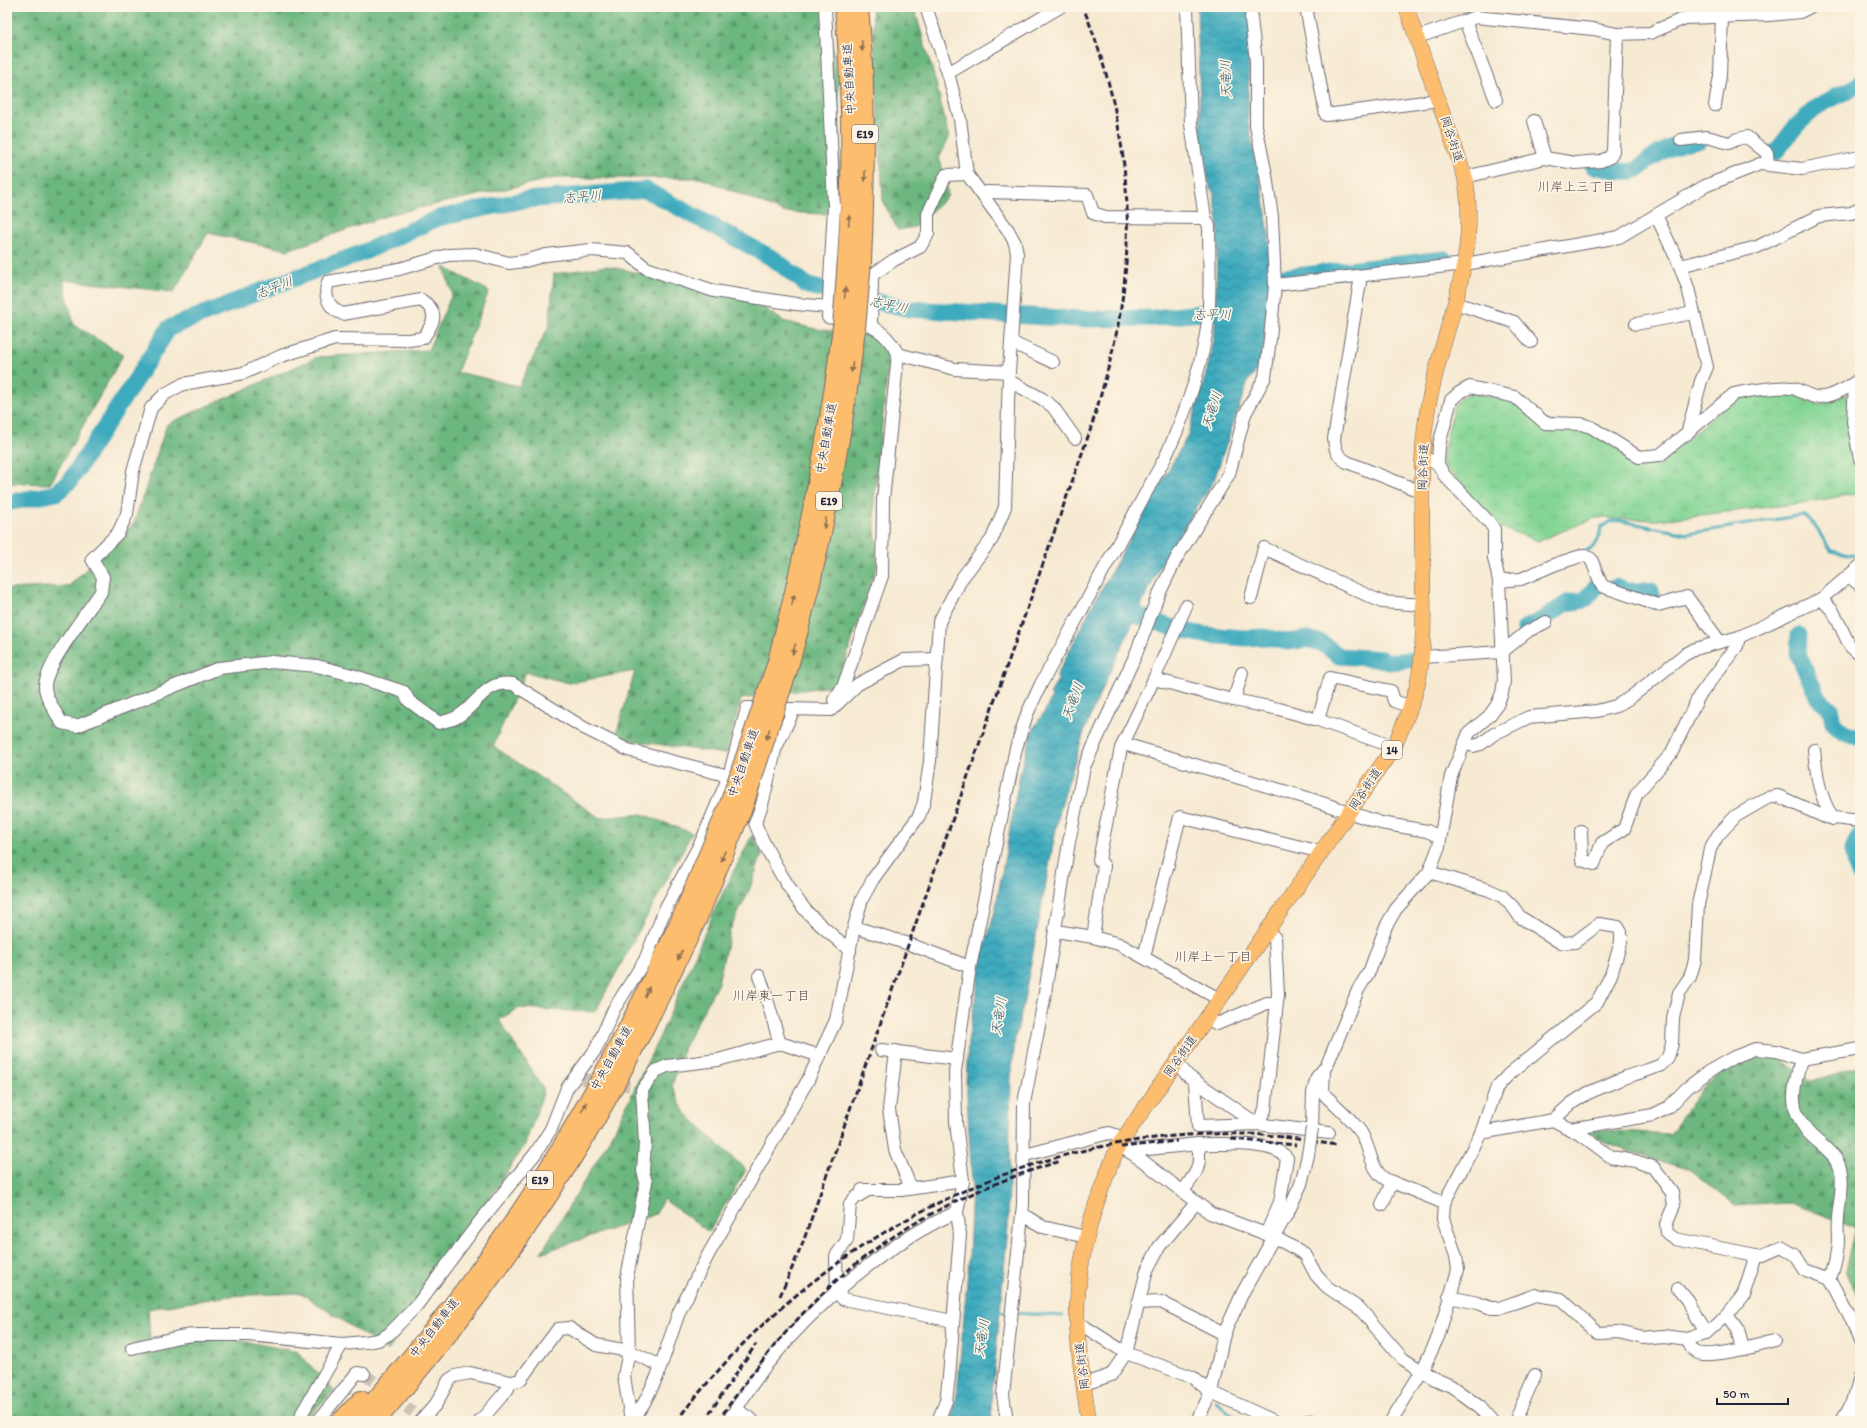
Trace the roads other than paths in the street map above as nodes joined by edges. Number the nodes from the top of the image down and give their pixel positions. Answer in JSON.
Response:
{"nodes":[{"id":1,"x":825,"y":7,"type":"edge"},
{"id":2,"x":844,"y":7,"type":"edge"},
{"id":3,"x":859,"y":7,"type":"edge"},
{"id":4,"x":926,"y":7,"type":"edge"},
{"id":5,"x":1060,"y":7,"type":"edge"},
{"id":6,"x":1187,"y":7,"type":"edge"},
{"id":7,"x":1252,"y":7,"type":"edge"},
{"id":8,"x":1306,"y":7,"type":"edge"},
{"id":9,"x":1406,"y":7,"type":"edge"},
{"id":10,"x":1810,"y":7,"type":"edge"},
{"id":11,"x":1724,"y":13,"type":"edge"},
{"id":12,"x":1465,"y":21,"type":"junction"},
{"id":13,"x":1617,"y":34,"type":"junction"},
{"id":14,"x":1418,"y":37,"type":"junction"},
{"id":15,"x":948,"y":73,"type":"junction"},
{"id":16,"x":1440,"y":100,"type":"junction"},
{"id":17,"x":1496,"y":100,"type":"dead end"},
{"id":18,"x":1715,"y":105,"type":"dead end"},
{"id":19,"x":1534,"y":121,"type":"dead end"},
{"id":20,"x":1681,"y":140,"type":"dead end"},
{"id":21,"x":1860,"y":157,"type":"edge"},
{"id":22,"x":1545,"y":158,"type":"junction"},
{"id":23,"x":1768,"y":165,"type":"junction"},
{"id":24,"x":967,"y":174,"type":"junction"},
{"id":25,"x":1465,"y":177,"type":"junction"},
{"id":26,"x":983,"y":195,"type":"junction"},
{"id":27,"x":1860,"y":209,"type":"edge"},
{"id":28,"x":1656,"y":215,"type":"junction"},
{"id":29,"x":1205,"y":218,"type":"junction"},
{"id":30,"x":1464,"y":264,"type":"junction"},
{"id":31,"x":860,"y":265,"type":"junction"},
{"id":32,"x":1680,"y":266,"type":"junction"},
{"id":33,"x":832,"y":272,"type":"junction"},
{"id":34,"x":1361,"y":276,"type":"junction"},
{"id":35,"x":1274,"y":285,"type":"junction"},
{"id":36,"x":1455,"y":303,"type":"junction"},
{"id":37,"x":828,"y":307,"type":"junction"},
{"id":38,"x":1693,"y":313,"type":"junction"},
{"id":39,"x":1636,"y":324,"type":"dead end"},
{"id":40,"x":856,"y":327,"type":"junction"},
{"id":41,"x":1011,"y":342,"type":"junction"},
{"id":42,"x":1531,"y":342,"type":"dead end"},
{"id":43,"x":898,"y":354,"type":"junction"},
{"id":44,"x":1053,"y":362,"type":"dead end"},
{"id":45,"x":1009,"y":377,"type":"junction"},
{"id":46,"x":1857,"y":381,"type":"edge"},
{"id":47,"x":1687,"y":434,"type":"junction"},
{"id":48,"x":1075,"y":438,"type":"dead end"},
{"id":49,"x":1423,"y":457,"type":"junction"},
{"id":50,"x":1860,"y":459,"type":"edge"},
{"id":51,"x":1438,"y":464,"type":"junction"},
{"id":52,"x":1422,"y":492,"type":"junction"},
{"id":53,"x":1860,"y":566,"type":"edge"},
{"id":54,"x":1848,"y":576,"type":"junction"},
{"id":55,"x":1499,"y":581,"type":"junction"},
{"id":56,"x":1860,"y":585,"type":"edge"},
{"id":57,"x":1251,"y":598,"type":"dead end"},
{"id":58,"x":1821,"y":599,"type":"junction"},
{"id":59,"x":1424,"y":605,"type":"junction"},
{"id":60,"x":1186,"y":606,"type":"dead end"},
{"id":61,"x":1546,"y":622,"type":"dead end"},
{"id":62,"x":1739,"y":637,"type":"junction"},
{"id":63,"x":1720,"y":642,"type":"junction"},
{"id":64,"x":1502,"y":652,"type":"junction"},
{"id":65,"x":1860,"y":655,"type":"edge"},
{"id":66,"x":1422,"y":657,"type":"junction"},
{"id":67,"x":937,"y":659,"type":"junction"},
{"id":68,"x":1242,"y":673,"type":"dead end"},
{"id":69,"x":1154,"y":679,"type":"junction"},
{"id":70,"x":1234,"y":700,"type":"junction"},
{"id":71,"x":1411,"y":707,"type":"junction"},
{"id":72,"x":794,"y":709,"type":"junction"},
{"id":73,"x":821,"y":711,"type":"junction"},
{"id":74,"x":1318,"y":720,"type":"junction"},
{"id":75,"x":1464,"y":743,"type":"junction"},
{"id":76,"x":1124,"y":744,"type":"junction"},
{"id":77,"x":1394,"y":747,"type":"junction"},
{"id":78,"x":1814,"y":750,"type":"dead end"},
{"id":79,"x":729,"y":776,"type":"junction"},
{"id":80,"x":1349,"y":812,"type":"junction"},
{"id":81,"x":1834,"y":819,"type":"junction"},
{"id":82,"x":1860,"y":821,"type":"edge"},
{"id":83,"x":1581,"y":831,"type":"dead end"},
{"id":84,"x":1440,"y":837,"type":"junction"},
{"id":85,"x":1321,"y":852,"type":"junction"},
{"id":86,"x":1428,"y":872,"type":"junction"},
{"id":87,"x":690,"y":917,"type":"junction"},
{"id":88,"x":854,"y":927,"type":"junction"},
{"id":89,"x":1266,"y":930,"type":"junction"},
{"id":90,"x":1056,"y":931,"type":"junction"},
{"id":91,"x":1093,"y":937,"type":"junction"},
{"id":92,"x":850,"y":951,"type":"junction"},
{"id":93,"x":1144,"y":957,"type":"junction"},
{"id":94,"x":970,"y":967,"type":"junction"},
{"id":95,"x":759,"y":976,"type":"dead end"},
{"id":96,"x":1219,"y":999,"type":"junction"},
{"id":97,"x":1277,"y":1004,"type":"junction"},
{"id":98,"x":1207,"y":1017,"type":"junction"},
{"id":99,"x":649,"y":1018,"type":"junction"},
{"id":100,"x":780,"y":1044,"type":"junction"},
{"id":101,"x":1860,"y":1049,"type":"edge"},
{"id":102,"x":881,"y":1050,"type":"dead end"},
{"id":103,"x":896,"y":1051,"type":"junction"},
{"id":104,"x":820,"y":1056,"type":"junction"},
{"id":105,"x":957,"y":1059,"type":"junction"},
{"id":106,"x":1801,"y":1059,"type":"junction"},
{"id":107,"x":1176,"y":1062,"type":"junction"},
{"id":108,"x":1324,"y":1069,"type":"junction"},
{"id":109,"x":1195,"y":1082,"type":"junction"},
{"id":110,"x":1553,"y":1120,"type":"junction"},
{"id":111,"x":1257,"y":1124,"type":"junction"},
{"id":112,"x":573,"y":1126,"type":"junction"},
{"id":113,"x":1570,"y":1129,"type":"junction"},
{"id":114,"x":1329,"y":1133,"type":"dead end"},
{"id":115,"x":1480,"y":1134,"type":"junction"},
{"id":116,"x":1124,"y":1144,"type":"junction"},
{"id":117,"x":1198,"y":1144,"type":"junction"},
{"id":118,"x":1025,"y":1155,"type":"junction"},
{"id":119,"x":962,"y":1180,"type":"junction"},
{"id":120,"x":1392,"y":1182,"type":"junction"},
{"id":121,"x":911,"y":1188,"type":"junction"},
{"id":122,"x":1182,"y":1192,"type":"junction"},
{"id":123,"x":1196,"y":1203,"type":"junction"},
{"id":124,"x":1444,"y":1203,"type":"junction"},
{"id":125,"x":1382,"y":1206,"type":"dead end"},
{"id":126,"x":957,"y":1212,"type":"junction"},
{"id":127,"x":1022,"y":1214,"type":"junction"},
{"id":128,"x":1270,"y":1236,"type":"junction"},
{"id":129,"x":1086,"y":1237,"type":"junction"},
{"id":130,"x":1756,"y":1255,"type":"junction"},
{"id":131,"x":1830,"y":1279,"type":"junction"},
{"id":132,"x":1678,"y":1289,"type":"dead end"},
{"id":133,"x":837,"y":1292,"type":"junction"},
{"id":134,"x":1449,"y":1297,"type":"junction"},
{"id":135,"x":1138,"y":1303,"type":"junction"},
{"id":136,"x":1727,"y":1315,"type":"junction"},
{"id":137,"x":953,"y":1321,"type":"junction"},
{"id":138,"x":1077,"y":1322,"type":"junction"},
{"id":139,"x":1224,"y":1334,"type":"junction"},
{"id":140,"x":1706,"y":1334,"type":"junction"},
{"id":141,"x":1688,"y":1339,"type":"junction"},
{"id":142,"x":1777,"y":1340,"type":"dead end"},
{"id":143,"x":1860,"y":1341,"type":"edge"},
{"id":144,"x":342,"y":1344,"type":"junction"},
{"id":145,"x":132,"y":1348,"type":"dead end"},
{"id":146,"x":1744,"y":1348,"type":"junction"},
{"id":147,"x":629,"y":1351,"type":"junction"},
{"id":148,"x":1126,"y":1353,"type":"junction"},
{"id":149,"x":661,"y":1366,"type":"junction"},
{"id":150,"x":1422,"y":1371,"type":"junction"},
{"id":151,"x":364,"y":1374,"type":"dead end"},
{"id":152,"x":1860,"y":1374,"type":"edge"},
{"id":153,"x":1535,"y":1375,"type":"dead end"},
{"id":154,"x":511,"y":1382,"type":"junction"},
{"id":155,"x":1084,"y":1384,"type":"junction"},
{"id":156,"x":1211,"y":1392,"type":"junction"},
{"id":157,"x":736,"y":1409,"type":"junction"},
{"id":158,"x":419,"y":1417,"type":"edge"},
{"id":159,"x":1846,"y":1417,"type":"edge"},
{"id":160,"x":1860,"y":1419,"type":"edge"},
{"id":161,"x":301,"y":1421,"type":"edge"},
{"id":162,"x":318,"y":1421,"type":"edge"},
{"id":163,"x":341,"y":1421,"type":"edge"},
{"id":164,"x":357,"y":1421,"type":"edge"},
{"id":165,"x":376,"y":1421,"type":"edge"},
{"id":166,"x":385,"y":1421,"type":"edge"},
{"id":167,"x":480,"y":1421,"type":"edge"},
{"id":168,"x":631,"y":1421,"type":"edge"},
{"id":169,"x":728,"y":1421,"type":"edge"},
{"id":170,"x":754,"y":1421,"type":"edge"},
{"id":171,"x":938,"y":1421,"type":"edge"},
{"id":172,"x":1007,"y":1421,"type":"edge"},
{"id":173,"x":1089,"y":1421,"type":"edge"},
{"id":174,"x":1197,"y":1421,"type":"edge"},
{"id":175,"x":1274,"y":1421,"type":"edge"},
{"id":176,"x":1308,"y":1421,"type":"edge"},
{"id":177,"x":1312,"y":1421,"type":"edge"},
{"id":178,"x":1391,"y":1421,"type":"edge"},
{"id":179,"x":1492,"y":1421,"type":"edge"},
{"id":180,"x":1515,"y":1421,"type":"edge"}],
"edges":[{"from":1,"to":33,"type":"street"},
{"from":31,"to":2,"type":"highway","name":"中央自動車道","number":"E19","one_way":true},
{"from":3,"to":31,"type":"highway","name":"中央自動車道","number":"E19","one_way":true},
{"from":4,"to":15,"type":"street"},
{"from":5,"to":15,"type":"street"},
{"from":6,"to":29,"type":"street"},
{"from":7,"to":35,"type":"street"},
{"from":8,"to":16,"type":"street"},
{"from":9,"to":14,"type":"main road","name":"岡谷街道","number":"14"},
{"from":10,"to":11,"type":"street"},
{"from":11,"to":13,"type":"street"},
{"from":11,"to":18,"type":"street"},
{"from":12,"to":13,"type":"street"},
{"from":12,"to":14,"type":"street"},
{"from":12,"to":17,"type":"street"},
{"from":13,"to":22,"type":"street"},
{"from":14,"to":16,"type":"main road","name":"岡谷街道","number":"14"},
{"from":15,"to":24,"type":"street"},
{"from":16,"to":25,"type":"main road","name":"岡谷街道","number":"14"},
{"from":19,"to":22,"type":"street"},
{"from":20,"to":23,"type":"street"},
{"from":21,"to":23,"type":"street"},
{"from":22,"to":25,"type":"street"},
{"from":23,"to":28,"type":"street"},
{"from":24,"to":26,"type":"street"},
{"from":24,"to":31,"type":"street"},
{"from":25,"to":30,"type":"main road","name":"岡谷街道","number":"14"},
{"from":26,"to":29,"type":"street"},
{"from":26,"to":41,"type":"street"},
{"from":27,"to":32,"type":"street"},
{"from":28,"to":30,"type":"street"},
{"from":28,"to":32,"type":"street"},
{"from":29,"to":94,"type":"street"},
{"from":30,"to":34,"type":"street"},
{"from":30,"to":36,"type":"main road","name":"岡谷街道","number":"14"},
{"from":31,"to":33,"type":"street"},
{"from":31,"to":40,"type":"highway","name":"中央自動車道","number":"E19","bridge":true},
{"from":31,"to":40,"type":"street"},
{"from":32,"to":38,"type":"street"},
{"from":33,"to":37,"type":"street"},
{"from":34,"to":35,"type":"street"},
{"from":34,"to":52,"type":"street"},
{"from":35,"to":90,"type":"street"},
{"from":36,"to":42,"type":"street"},
{"from":36,"to":49,"type":"main road","name":"岡谷街道","number":"14"},
{"from":37,"to":40,"type":"street"},
{"from":37,"to":79,"type":"street"},
{"from":38,"to":39,"type":"street"},
{"from":38,"to":47,"type":"street"},
{"from":40,"to":43,"type":"street"},
{"from":40,"to":87,"type":"highway","name":"中央自動車道","number":"E19","bridge":true},
{"from":41,"to":44,"type":"street"},
{"from":41,"to":45,"type":"street"},
{"from":43,"to":45,"type":"street"},
{"from":43,"to":73,"type":"street"},
{"from":45,"to":48,"type":"street"},
{"from":45,"to":67,"type":"street"},
{"from":46,"to":47,"type":"street"},
{"from":46,"to":50,"type":"street"},
{"from":47,"to":51,"type":"street"},
{"from":49,"to":51,"type":"street"},
{"from":49,"to":52,"type":"main road","name":"岡谷街道","number":"14"},
{"from":51,"to":55,"type":"street"},
{"from":52,"to":59,"type":"main road","name":"岡谷街道","number":"14"},
{"from":53,"to":54,"type":"street"},
{"from":54,"to":56,"type":"street"},
{"from":54,"to":58,"type":"street"},
{"from":55,"to":63,"type":"street"},
{"from":55,"to":64,"type":"street"},
{"from":57,"to":59,"type":"street"},
{"from":58,"to":62,"type":"street"},
{"from":58,"to":65,"type":"street"},
{"from":59,"to":66,"type":"main road","name":"岡谷街道","number":"14"},
{"from":60,"to":69,"type":"street"},
{"from":61,"to":64,"type":"street"},
{"from":62,"to":63,"type":"street"},
{"from":62,"to":83,"type":"street"},
{"from":63,"to":75,"type":"street"},
{"from":64,"to":66,"type":"street"},
{"from":64,"to":75,"type":"street"},
{"from":66,"to":71,"type":"main road","name":"岡谷街道","number":"14"},
{"from":67,"to":73,"type":"street"},
{"from":67,"to":88,"type":"street"},
{"from":68,"to":70,"type":"street"},
{"from":69,"to":70,"type":"street"},
{"from":69,"to":76,"type":"street"},
{"from":70,"to":74,"type":"street"},
{"from":71,"to":74,"type":"street"},
{"from":71,"to":77,"type":"main road","name":"岡谷街道","number":"14"},
{"from":72,"to":73,"type":"street"},
{"from":72,"to":79,"type":"street"},
{"from":72,"to":92,"type":"street"},
{"from":74,"to":77,"type":"street"},
{"from":75,"to":84,"type":"street"},
{"from":76,"to":80,"type":"street"},
{"from":76,"to":91,"type":"street"},
{"from":77,"to":80,"type":"main road","name":"岡谷街道","number":"14"},
{"from":78,"to":81,"type":"street"},
{"from":79,"to":144,"type":"street"},
{"from":80,"to":84,"type":"street"},
{"from":80,"to":85,"type":"main road","name":"岡谷街道","number":"14"},
{"from":81,"to":82,"type":"street"},
{"from":81,"to":110,"type":"street"},
{"from":84,"to":86,"type":"street"},
{"from":85,"to":89,"type":"main road","name":"岡谷街道","number":"14"},
{"from":85,"to":93,"type":"street"},
{"from":86,"to":108,"type":"street"},
{"from":86,"to":115,"type":"street"},
{"from":87,"to":99,"type":"highway","name":"中央自動車道","number":"E19","one_way":true},
{"from":112,"to":87,"type":"highway","name":"中央自動車道","number":"E19","one_way":true},
{"from":88,"to":92,"type":"street"},
{"from":88,"to":94,"type":"street"},
{"from":89,"to":96,"type":"main road","name":"岡谷街道","number":"14"},
{"from":89,"to":97,"type":"street"},
{"from":90,"to":91,"type":"street"},
{"from":90,"to":118,"type":"street"},
{"from":91,"to":93,"type":"street"},
{"from":92,"to":104,"type":"street"},
{"from":93,"to":96,"type":"street"},
{"from":94,"to":105,"type":"street"},
{"from":95,"to":100,"type":"street"},
{"from":96,"to":98,"type":"main road","name":"岡谷街道","number":"14"},
{"from":97,"to":98,"type":"street"},
{"from":97,"to":111,"type":"street"},
{"from":98,"to":107,"type":"main road","name":"岡谷街道","number":"14"},
{"from":99,"to":165,"type":"highway","name":"中央自動車道","number":"E19"},
{"from":99,"to":166,"type":"highway"},
{"from":100,"to":104,"type":"street"},
{"from":100,"to":147,"type":"street"},
{"from":101,"to":106,"type":"street"},
{"from":102,"to":103,"type":"street"},
{"from":103,"to":105,"type":"street"},
{"from":103,"to":121,"type":"street"},
{"from":104,"to":149,"type":"street"},
{"from":105,"to":119,"type":"street"},
{"from":106,"to":113,"type":"street"},
{"from":106,"to":131,"type":"street"},
{"from":107,"to":109,"type":"street"},
{"from":107,"to":116,"type":"main road","name":"岡谷街道","number":"14"},
{"from":108,"to":120,"type":"street"},
{"from":108,"to":128,"type":"street","bridge":true},
{"from":109,"to":111,"type":"street"},
{"from":109,"to":111,"type":"street"},
{"from":110,"to":113,"type":"street"},
{"from":110,"to":115,"type":"street"},
{"from":111,"to":114,"type":"street"},
{"from":112,"to":163,"type":"highway"},
{"from":112,"to":164,"type":"highway","name":"中央自動車道","number":"E19"},
{"from":113,"to":130,"type":"street"},
{"from":115,"to":124,"type":"street"},
{"from":116,"to":117,"type":"street"},
{"from":116,"to":118,"type":"street"},
{"from":116,"to":122,"type":"street"},
{"from":116,"to":129,"type":"main road","name":"岡谷街道","number":"14"},
{"from":117,"to":122,"type":"street"},
{"from":117,"to":128,"type":"street"},
{"from":118,"to":127,"type":"street"},
{"from":119,"to":121,"type":"street"},
{"from":119,"to":126,"type":"street"},
{"from":120,"to":124,"type":"street"},
{"from":120,"to":125,"type":"street"},
{"from":121,"to":133,"type":"street"},
{"from":122,"to":123,"type":"street"},
{"from":123,"to":128,"type":"street"},
{"from":123,"to":135,"type":"street"},
{"from":124,"to":134,"type":"street"},
{"from":126,"to":133,"type":"street"},
{"from":126,"to":137,"type":"street"},
{"from":127,"to":129,"type":"street"},
{"from":127,"to":172,"type":"street"},
{"from":128,"to":139,"type":"street"},
{"from":128,"to":150,"type":"street"},
{"from":129,"to":138,"type":"main road","name":"岡谷街道","number":"14"},
{"from":130,"to":131,"type":"street"},
{"from":130,"to":136,"type":"street"},
{"from":131,"to":143,"type":"street"},
{"from":132,"to":140,"type":"street"},
{"from":133,"to":137,"type":"street"},
{"from":133,"to":157,"type":"street"},
{"from":134,"to":141,"type":"street"},
{"from":134,"to":150,"type":"street"},
{"from":135,"to":139,"type":"street"},
{"from":135,"to":148,"type":"street"},
{"from":136,"to":140,"type":"street"},
{"from":136,"to":146,"type":"street"},
{"from":137,"to":171,"type":"street"},
{"from":138,"to":148,"type":"street"},
{"from":138,"to":155,"type":"main road","name":"岡谷街道","number":"14"},
{"from":139,"to":156,"type":"street"},
{"from":140,"to":141,"type":"street"},
{"from":141,"to":146,"type":"street"},
{"from":142,"to":146,"type":"street"},
{"from":144,"to":145,"type":"street"},
{"from":144,"to":161,"type":"street"},
{"from":147,"to":149,"type":"street"},
{"from":147,"to":154,"type":"street"},
{"from":147,"to":168,"type":"street"},
{"from":148,"to":155,"type":"street"},
{"from":148,"to":156,"type":"street"},
{"from":149,"to":168,"type":"street"},
{"from":150,"to":178,"type":"street"},
{"from":150,"to":179,"type":"street"},
{"from":151,"to":162,"type":"street"},
{"from":152,"to":159,"type":"street"},
{"from":153,"to":180,"type":"street"},
{"from":154,"to":158,"type":"street"},
{"from":154,"to":167,"type":"street"},
{"from":155,"to":173,"type":"main road","name":"岡谷街道","number":"14"},
{"from":156,"to":174,"type":"street"},
{"from":156,"to":175,"type":"street"},
{"from":157,"to":169,"type":"street"},
{"from":157,"to":170,"type":"street"},
{"from":159,"to":160,"type":"street"},
{"from":176,"to":177,"type":"street"}]}
